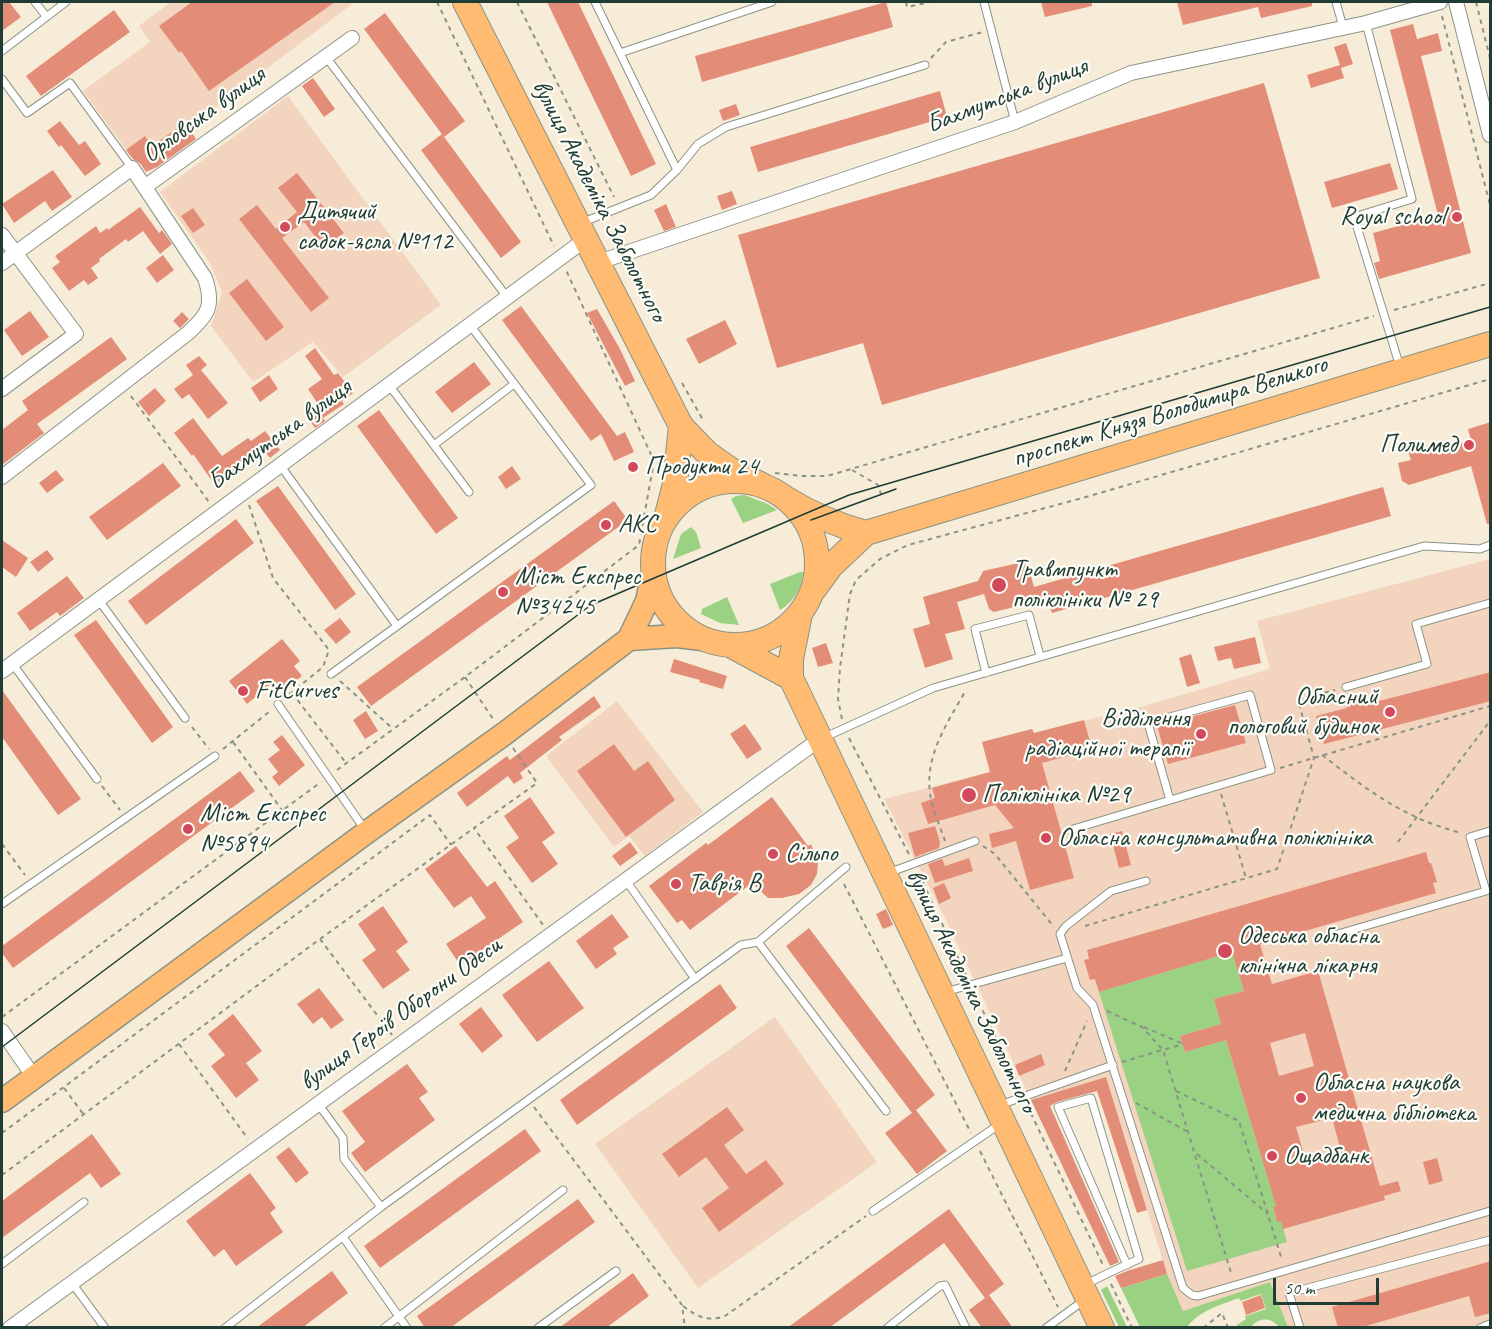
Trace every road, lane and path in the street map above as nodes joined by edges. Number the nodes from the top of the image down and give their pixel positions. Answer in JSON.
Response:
{"nodes":[{"id":1,"x":35,"y":2,"type":"edge"},
{"id":2,"x":66,"y":2,"type":"edge"},
{"id":3,"x":465,"y":2,"type":"edge"},
{"id":4,"x":517,"y":2,"type":"edge"},
{"id":5,"x":595,"y":2,"type":"edge"},
{"id":6,"x":772,"y":2,"type":"edge"},
{"id":7,"x":906,"y":2,"type":"edge"},
{"id":8,"x":930,"y":2,"type":"edge"},
{"id":9,"x":984,"y":2,"type":"edge"},
{"id":10,"x":1336,"y":2,"type":"edge"},
{"id":11,"x":1439,"y":2,"type":"edge"},
{"id":12,"x":1456,"y":2,"type":"edge"},
{"id":13,"x":1476,"y":2,"type":"edge"},
{"id":14,"x":46,"y":16,"type":"junction"},
{"id":15,"x":1366,"y":23,"type":"junction"},
{"id":16,"x":1343,"y":27,"type":"junction"},
{"id":17,"x":991,"y":30,"type":"junction"},
{"id":18,"x":352,"y":38,"type":"dead end"},
{"id":19,"x":2,"y":51,"type":"edge"},
{"id":20,"x":620,"y":53,"type":"junction"},
{"id":21,"x":326,"y":57,"type":"junction"},
{"id":22,"x":1491,"y":58,"type":"edge"},
{"id":23,"x":925,"y":65,"type":"joint"},
{"id":24,"x":2,"y":79,"type":"edge"},
{"id":25,"x":1487,"y":106,"type":"edge"},
{"id":26,"x":1016,"y":122,"type":"junction"},
{"id":27,"x":1491,"y":135,"type":"edge"},
{"id":28,"x":132,"y":168,"type":"junction"},
{"id":29,"x":677,"y":170,"type":"junction"},
{"id":30,"x":146,"y":186,"type":"junction"},
{"id":31,"x":1491,"y":206,"type":"edge"},
{"id":32,"x":620,"y":208,"type":"junction"},
{"id":33,"x":583,"y":231,"type":"junction"},
{"id":34,"x":2,"y":235,"type":"edge"},
{"id":35,"x":15,"y":253,"type":"junction"},
{"id":36,"x":599,"y":262,"type":"junction"},
{"id":37,"x":2,"y":263,"type":"edge"},
{"id":38,"x":1491,"y":283,"type":"edge"},
{"id":39,"x":507,"y":297,"type":"junction"},
{"id":40,"x":1384,"y":313,"type":"junction"},
{"id":41,"x":470,"y":325,"type":"junction"},
{"id":42,"x":1491,"y":344,"type":"edge"},
{"id":43,"x":1401,"y":371,"type":"junction"},
{"id":44,"x":679,"y":378,"type":"dead end"},
{"id":45,"x":1491,"y":379,"type":"edge"},
{"id":46,"x":122,"y":384,"type":"junction"},
{"id":47,"x":514,"y":384,"type":"junction"},
{"id":48,"x":389,"y":385,"type":"junction"},
{"id":49,"x":2,"y":389,"type":"edge"},
{"id":50,"x":681,"y":426,"type":"junction"},
{"id":51,"x":708,"y":428,"type":"dead end"},
{"id":52,"x":434,"y":445,"type":"junction"},
{"id":53,"x":280,"y":465,"type":"junction"},
{"id":54,"x":851,"y":469,"type":"junction"},
{"id":55,"x":2,"y":477,"type":"edge"},
{"id":56,"x":764,"y":478,"type":"junction"},
{"id":57,"x":244,"y":491,"type":"junction"},
{"id":58,"x":469,"y":492,"type":"dead end"},
{"id":59,"x":881,"y":494,"type":"dead end"},
{"id":60,"x":785,"y":498,"type":"junction"},
{"id":61,"x":216,"y":512,"type":"junction"},
{"id":62,"x":666,"y":518,"type":"junction"},
{"id":63,"x":866,"y":533,"type":"junction"},
{"id":64,"x":639,"y":545,"type":"dead end"},
{"id":65,"x":1491,"y":545,"type":"edge"},
{"id":66,"x":653,"y":573,"type":"junction"},
{"id":67,"x":813,"y":591,"type":"junction"},
{"id":68,"x":98,"y":599,"type":"junction"},
{"id":69,"x":1491,"y":603,"type":"edge"},
{"id":70,"x":800,"y":614,"type":"junction"},
{"id":71,"x":398,"y":626,"type":"junction"},
{"id":72,"x":629,"y":639,"type":"junction"},
{"id":73,"x":702,"y":639,"type":"junction"},
{"id":74,"x":729,"y":645,"type":"junction"},
{"id":75,"x":1040,"y":656,"type":"junction"},
{"id":76,"x":7,"y":667,"type":"edge"},
{"id":77,"x":986,"y":673,"type":"junction"},
{"id":78,"x":331,"y":674,"type":"junction"},
{"id":79,"x":973,"y":677,"type":"junction"},
{"id":80,"x":791,"y":678,"type":"junction"},
{"id":81,"x":1346,"y":687,"type":"joint"},
{"id":82,"x":292,"y":693,"type":"dead end"},
{"id":83,"x":278,"y":704,"type":"dead end"},
{"id":84,"x":1491,"y":706,"type":"edge"},
{"id":85,"x":184,"y":718,"type":"joint"},
{"id":86,"x":1491,"y":722,"type":"edge"},
{"id":87,"x":844,"y":727,"type":"junction"},
{"id":88,"x":393,"y":729,"type":"junction"},
{"id":89,"x":820,"y":739,"type":"junction"},
{"id":90,"x":233,"y":741,"type":"dead end"},
{"id":91,"x":1322,"y":755,"type":"junction"},
{"id":92,"x":215,"y":756,"type":"joint"},
{"id":93,"x":1314,"y":758,"type":"junction"},
{"id":94,"x":346,"y":763,"type":"junction"},
{"id":95,"x":1271,"y":770,"type":"junction"},
{"id":96,"x":328,"y":776,"type":"junction"},
{"id":97,"x":97,"y":779,"type":"joint"},
{"id":98,"x":537,"y":783,"type":"dead end"},
{"id":99,"x":1219,"y":786,"type":"junction"},
{"id":100,"x":1170,"y":800,"type":"junction"},
{"id":101,"x":282,"y":810,"type":"junction"},
{"id":102,"x":126,"y":818,"type":"junction"},
{"id":103,"x":1417,"y":818,"type":"junction"},
{"id":104,"x":474,"y":828,"type":"junction"},
{"id":105,"x":1070,"y":830,"type":"dead end"},
{"id":106,"x":1491,"y":831,"type":"edge"},
{"id":107,"x":367,"y":832,"type":"junction"},
{"id":108,"x":1470,"y":837,"type":"junction"},
{"id":109,"x":975,"y":841,"type":"joint"},
{"id":110,"x":1398,"y":842,"type":"dead end"},
{"id":111,"x":2,"y":844,"type":"edge"},
{"id":112,"x":451,"y":845,"type":"junction"},
{"id":113,"x":948,"y":851,"type":"junction"},
{"id":114,"x":914,"y":863,"type":"junction"},
{"id":115,"x":846,"y":867,"type":"dead end"},
{"id":116,"x":839,"y":873,"type":"junction"},
{"id":117,"x":884,"y":874,"type":"junction"},
{"id":118,"x":1246,"y":878,"type":"junction"},
{"id":119,"x":625,"y":879,"type":"junction"},
{"id":120,"x":1146,"y":881,"type":"dead end"},
{"id":121,"x":32,"y":883,"type":"junction"},
{"id":122,"x":2,"y":904,"type":"edge"},
{"id":123,"x":1060,"y":934,"type":"junction"},
{"id":124,"x":550,"y":935,"type":"junction"},
{"id":125,"x":1324,"y":938,"type":"dead end"},
{"id":126,"x":320,"y":939,"type":"junction"},
{"id":127,"x":758,"y":942,"type":"junction"},
{"id":128,"x":1067,"y":958,"type":"junction"},
{"id":129,"x":695,"y":979,"type":"junction"},
{"id":130,"x":970,"y":985,"type":"junction"},
{"id":131,"x":941,"y":993,"type":"junction"},
{"id":132,"x":1094,"y":1005,"type":"junction"},
{"id":133,"x":2,"y":1017,"type":"edge"},
{"id":134,"x":1142,"y":1027,"type":"junction"},
{"id":135,"x":2,"y":1031,"type":"edge"},
{"id":136,"x":180,"y":1044,"type":"junction"},
{"id":137,"x":399,"y":1046,"type":"junction"},
{"id":138,"x":1163,"y":1050,"type":"junction"},
{"id":139,"x":1113,"y":1065,"type":"junction"},
{"id":140,"x":34,"y":1077,"type":"junction"},
{"id":141,"x":1060,"y":1084,"type":"junction"},
{"id":142,"x":63,"y":1088,"type":"junction"},
{"id":143,"x":1176,"y":1091,"type":"junction"},
{"id":144,"x":1123,"y":1095,"type":"junction"},
{"id":145,"x":1023,"y":1097,"type":"junction"},
{"id":146,"x":529,"y":1099,"type":"junction"},
{"id":147,"x":2,"y":1101,"type":"edge"},
{"id":148,"x":319,"y":1105,"type":"junction"},
{"id":149,"x":886,"y":1111,"type":"dead end"},
{"id":150,"x":999,"y":1114,"type":"junction"},
{"id":151,"x":84,"y":1115,"type":"junction"},
{"id":152,"x":1189,"y":1132,"type":"junction"},
{"id":153,"x":2,"y":1133,"type":"edge"},
{"id":154,"x":975,"y":1140,"type":"junction"},
{"id":155,"x":256,"y":1150,"type":"junction"},
{"id":156,"x":1195,"y":1153,"type":"junction"},
{"id":157,"x":2,"y":1175,"type":"edge"},
{"id":158,"x":563,"y":1190,"type":"dead end"},
{"id":159,"x":84,"y":1202,"type":"dead end"},
{"id":160,"x":381,"y":1207,"type":"junction"},
{"id":161,"x":873,"y":1211,"type":"joint"},
{"id":162,"x":1491,"y":1211,"type":"edge"},
{"id":163,"x":1268,"y":1214,"type":"junction"},
{"id":164,"x":343,"y":1238,"type":"junction"},
{"id":165,"x":1491,"y":1240,"type":"edge"},
{"id":166,"x":2,"y":1264,"type":"edge"},
{"id":167,"x":1127,"y":1265,"type":"junction"},
{"id":168,"x":1284,"y":1269,"type":"junction"},
{"id":169,"x":616,"y":1271,"type":"dead end"},
{"id":170,"x":1107,"y":1274,"type":"junction"},
{"id":171,"x":72,"y":1283,"type":"junction"},
{"id":172,"x":1235,"y":1285,"type":"junction"},
{"id":173,"x":1084,"y":1292,"type":"junction"},
{"id":174,"x":682,"y":1305,"type":"junction"},
{"id":175,"x":1062,"y":1316,"type":"junction"},
{"id":176,"x":399,"y":1317,"type":"junction"},
{"id":177,"x":1491,"y":1324,"type":"edge"},
{"id":178,"x":10,"y":1328,"type":"edge"},
{"id":179,"x":105,"y":1328,"type":"edge"},
{"id":180,"x":225,"y":1328,"type":"edge"},
{"id":181,"x":384,"y":1328,"type":"edge"},
{"id":182,"x":406,"y":1328,"type":"edge"},
{"id":183,"x":538,"y":1328,"type":"edge"},
{"id":184,"x":685,"y":1328,"type":"edge"},
{"id":185,"x":887,"y":1328,"type":"edge"},
{"id":186,"x":966,"y":1328,"type":"edge"},
{"id":187,"x":1046,"y":1328,"type":"edge"},
{"id":188,"x":1102,"y":1328,"type":"edge"},
{"id":189,"x":1132,"y":1328,"type":"edge"},
{"id":190,"x":1203,"y":1328,"type":"edge"},
{"id":191,"x":1228,"y":1328,"type":"edge"},
{"id":192,"x":1300,"y":1328,"type":"edge"},
{"id":193,"x":1480,"y":1328,"type":"edge"}],
"edges":[{"from":1,"to":14,"type":"lane"},
{"from":2,"to":14,"type":"lane"},
{"from":3,"to":33,"type":"highway","name":"вулиця Академіка Заболотного"},
{"from":4,"to":32,"type":"path"},
{"from":5,"to":20,"type":"lane"},
{"from":6,"to":20,"type":"lane"},
{"from":7,"to":8,"type":"path"},
{"from":9,"to":17,"type":"lane"},
{"from":10,"to":16,"type":"lane"},
{"from":11,"to":15,"type":"street","name":"Бахмутська вулиця"},
{"from":11,"to":31,"type":"path"},
{"from":12,"to":25,"type":"street"},
{"from":13,"to":22,"type":"path"},
{"from":14,"to":19,"type":"lane"},
{"from":15,"to":16,"type":"street","name":"Бахмутська вулиця"},
{"from":15,"to":40,"type":"lane"},
{"from":16,"to":26,"type":"street","name":"Бахмутська вулиця"},
{"from":17,"to":23,"type":"path"},
{"from":17,"to":26,"type":"lane"},
{"from":18,"to":21,"type":"street","name":"Орловська вулиця"},
{"from":20,"to":29,"type":"lane"},
{"from":21,"to":30,"type":"street","name":"Орловська вулиця"},
{"from":21,"to":39,"type":"lane"},
{"from":23,"to":29,"type":"lane"},
{"from":24,"to":28,"type":"lane"},
{"from":25,"to":27,"type":"street"},
{"from":26,"to":36,"type":"street","name":"Бахмутська вулиця"},
{"from":28,"to":30,"type":"street","name":"Орловська вулиця"},
{"from":28,"to":35,"type":"street","name":"Орловська вулиця"},
{"from":29,"to":32,"type":"lane"},
{"from":30,"to":46,"type":"street"},
{"from":32,"to":33,"type":"lane"},
{"from":33,"to":36,"type":"highway","name":"вулиця Академіка Заболотного"},
{"from":33,"to":39,"type":"street","name":"Бахмутська вулиця"},
{"from":34,"to":35,"type":"street"},
{"from":35,"to":37,"type":"street","name":"Орловська вулиця"},
{"from":35,"to":49,"type":"street"},
{"from":36,"to":50,"type":"highway","name":"вулиця Академіка Заболотного"},
{"from":38,"to":40,"type":"path"},
{"from":39,"to":41,"type":"street","name":"Бахмутська вулиця"},
{"from":40,"to":43,"type":"lane"},
{"from":40,"to":54,"type":"path"},
{"from":41,"to":47,"type":"lane"},
{"from":41,"to":48,"type":"street","name":"Бахмутська вулиця"},
{"from":42,"to":43,"type":"highway","name":"проспект Князя Володимира Великого"},
{"from":43,"to":63,"type":"highway","name":"проспект Князя Володимира Великого"},
{"from":44,"to":51,"type":"path"},
{"from":45,"to":87,"type":"path"},
{"from":46,"to":55,"type":"street"},
{"from":46,"to":61,"type":"path"},
{"from":47,"to":52,"type":"lane"},
{"from":47,"to":71,"type":"lane"},
{"from":48,"to":52,"type":"lane"},
{"from":48,"to":53,"type":"street","name":"Бахмутська вулиця"},
{"from":50,"to":56,"type":"highway","name":"вулиця Академіка Заболотного"},
{"from":50,"to":62,"type":"highway"},
{"from":52,"to":58,"type":"lane"},
{"from":53,"to":57,"type":"street","name":"Бахмутська вулиця"},
{"from":53,"to":71,"type":"lane"},
{"from":54,"to":56,"type":"path"},
{"from":54,"to":59,"type":"path"},
{"from":56,"to":60,"type":"highway"},
{"from":56,"to":62,"type":"highway"},
{"from":57,"to":61,"type":"street","name":"Бахмутська вулиця"},
{"from":57,"to":78,"type":"path"},
{"from":60,"to":63,"type":"highway"},
{"from":60,"to":67,"type":"highway"},
{"from":61,"to":68,"type":"street","name":"Бахмутська вулиця"},
{"from":62,"to":66,"type":"highway"},
{"from":63,"to":67,"type":"highway","name":"проспект Князя Володимира Великого"},
{"from":64,"to":88,"type":"path"},
{"from":65,"to":75,"type":"lane"},
{"from":66,"to":72,"type":"main road"},
{"from":66,"to":73,"type":"highway"},
{"from":67,"to":70,"type":"highway"},
{"from":68,"to":76,"type":"street","name":"Бахмутська вулиця"},
{"from":68,"to":85,"type":"lane"},
{"from":69,"to":81,"type":"lane"},
{"from":70,"to":74,"type":"highway"},
{"from":70,"to":80,"type":"highway","name":"вулиця Академіка Заболотного"},
{"from":71,"to":78,"type":"lane"},
{"from":72,"to":73,"type":"main road"},
{"from":72,"to":107,"type":"main road"},
{"from":73,"to":74,"type":"highway"},
{"from":74,"to":80,"type":"highway"},
{"from":75,"to":77,"type":"lane"},
{"from":75,"to":77,"type":"lane"},
{"from":76,"to":97,"type":"lane"},
{"from":77,"to":79,"type":"lane"},
{"from":78,"to":88,"type":"path"},
{"from":79,"to":87,"type":"lane"},
{"from":79,"to":113,"type":"path"},
{"from":80,"to":89,"type":"highway","name":"вулиця Академіка Заболотного"},
{"from":81,"to":93,"type":"path"},
{"from":82,"to":94,"type":"path"},
{"from":83,"to":96,"type":"lane"},
{"from":84,"to":91,"type":"path"},
{"from":85,"to":92,"type":"path"},
{"from":86,"to":103,"type":"path"},
{"from":87,"to":89,"type":"lane"},
{"from":87,"to":114,"type":"path"},
{"from":88,"to":94,"type":"path"},
{"from":89,"to":117,"type":"highway","name":"вулиця Академіка Заболотного"},
{"from":89,"to":119,"type":"street","name":"вулиця Героїв Оборони Одеси"},
{"from":90,"to":101,"type":"path"},
{"from":91,"to":93,"type":"path"},
{"from":91,"to":103,"type":"path"},
{"from":92,"to":102,"type":"lane"},
{"from":93,"to":95,"type":"path"},
{"from":93,"to":118,"type":"path"},
{"from":94,"to":96,"type":"path"},
{"from":95,"to":99,"type":"lane"},
{"from":95,"to":100,"type":"lane"},
{"from":96,"to":101,"type":"path"},
{"from":96,"to":107,"type":"lane"},
{"from":97,"to":102,"type":"path"},
{"from":98,"to":104,"type":"path"},
{"from":99,"to":100,"type":"lane"},
{"from":99,"to":118,"type":"path"},
{"from":100,"to":105,"type":"lane"},
{"from":101,"to":133,"type":"path"},
{"from":102,"to":121,"type":"lane"},
{"from":103,"to":108,"type":"path"},
{"from":103,"to":110,"type":"path"},
{"from":104,"to":112,"type":"path"},
{"from":104,"to":124,"type":"path"},
{"from":106,"to":108,"type":"lane"},
{"from":107,"to":140,"type":"main road"},
{"from":108,"to":125,"type":"lane"},
{"from":109,"to":113,"type":"lane"},
{"from":109,"to":123,"type":"path"},
{"from":111,"to":121,"type":"path"},
{"from":112,"to":126,"type":"path"},
{"from":112,"to":142,"type":"path"},
{"from":113,"to":114,"type":"lane"},
{"from":114,"to":117,"type":"lane"},
{"from":114,"to":130,"type":"path"},
{"from":115,"to":116,"type":"lane"},
{"from":116,"to":127,"type":"lane"},
{"from":116,"to":154,"type":"path"},
{"from":117,"to":131,"type":"highway","name":"вулиця Академіка Заболотного"},
{"from":118,"to":123,"type":"path"},
{"from":119,"to":124,"type":"street","name":"вулиця Героїв Оборони Одеси"},
{"from":119,"to":129,"type":"lane"},
{"from":120,"to":123,"type":"lane"},
{"from":121,"to":122,"type":"lane"},
{"from":123,"to":128,"type":"lane"},
{"from":124,"to":137,"type":"street","name":"вулиця Героїв Оборони Одеси"},
{"from":126,"to":136,"type":"path"},
{"from":126,"to":137,"type":"path"},
{"from":127,"to":129,"type":"lane"},
{"from":127,"to":149,"type":"lane"},
{"from":128,"to":130,"type":"lane"},
{"from":128,"to":132,"type":"lane"},
{"from":129,"to":146,"type":"lane"},
{"from":130,"to":131,"type":"lane"},
{"from":130,"to":145,"type":"path"},
{"from":131,"to":150,"type":"highway","name":"вулиця Академіка Заболотного"},
{"from":132,"to":134,"type":"path"},
{"from":132,"to":139,"type":"lane"},
{"from":132,"to":141,"type":"path"},
{"from":134,"to":138,"type":"path"},
{"from":134,"to":138,"type":"path"},
{"from":135,"to":140,"type":"street"},
{"from":136,"to":151,"type":"path"},
{"from":136,"to":155,"type":"path"},
{"from":137,"to":148,"type":"street","name":"вулиця Героїв Оборони Одеси"},
{"from":138,"to":139,"type":"path"},
{"from":138,"to":143,"type":"path"},
{"from":139,"to":141,"type":"lane"},
{"from":139,"to":144,"type":"lane"},
{"from":140,"to":147,"type":"main road"},
{"from":141,"to":145,"type":"lane"},
{"from":142,"to":151,"type":"path"},
{"from":142,"to":153,"type":"path"},
{"from":143,"to":152,"type":"path"},
{"from":143,"to":163,"type":"path"},
{"from":144,"to":152,"type":"path"},
{"from":144,"to":172,"type":"lane"},
{"from":145,"to":150,"type":"lane"},
{"from":145,"to":170,"type":"path"},
{"from":146,"to":160,"type":"lane"},
{"from":146,"to":174,"type":"path"},
{"from":148,"to":155,"type":"street","name":"вулиця Героїв Оборони Одеси"},
{"from":148,"to":160,"type":"lane"},
{"from":150,"to":154,"type":"lane"},
{"from":150,"to":173,"type":"highway","name":"вулиця Академіка Заболотного"},
{"from":151,"to":157,"type":"path"},
{"from":152,"to":156,"type":"path"},
{"from":154,"to":161,"type":"lane"},
{"from":154,"to":175,"type":"path"},
{"from":155,"to":171,"type":"street","name":"вулиця Героїв Оборони Одеси"},
{"from":156,"to":163,"type":"path"},
{"from":156,"to":172,"type":"path"},
{"from":158,"to":176,"type":"lane"},
{"from":159,"to":166,"type":"lane"},
{"from":160,"to":164,"type":"lane"},
{"from":161,"to":174,"type":"path"},
{"from":162,"to":168,"type":"lane"},
{"from":163,"to":168,"type":"path"},
{"from":164,"to":176,"type":"lane"},
{"from":164,"to":180,"type":"lane"},
{"from":165,"to":192,"type":"lane"},
{"from":167,"to":167,"type":"lane"},
{"from":167,"to":170,"type":"lane"},
{"from":168,"to":172,"type":"lane"},
{"from":169,"to":183,"type":"lane"},
{"from":170,"to":173,"type":"lane"},
{"from":170,"to":189,"type":"path"},
{"from":171,"to":178,"type":"street","name":"вулиця Героїв Оборони Одеси"},
{"from":171,"to":179,"type":"lane"},
{"from":173,"to":175,"type":"lane"},
{"from":173,"to":188,"type":"highway","name":"вулиця Академіка Заболотного"},
{"from":174,"to":184,"type":"path"},
{"from":175,"to":187,"type":"lane"},
{"from":176,"to":181,"type":"lane"},
{"from":176,"to":182,"type":"lane"},
{"from":177,"to":193,"type":"lane"},
{"from":185,"to":186,"type":"lane"},
{"from":190,"to":191,"type":"path"}]}
